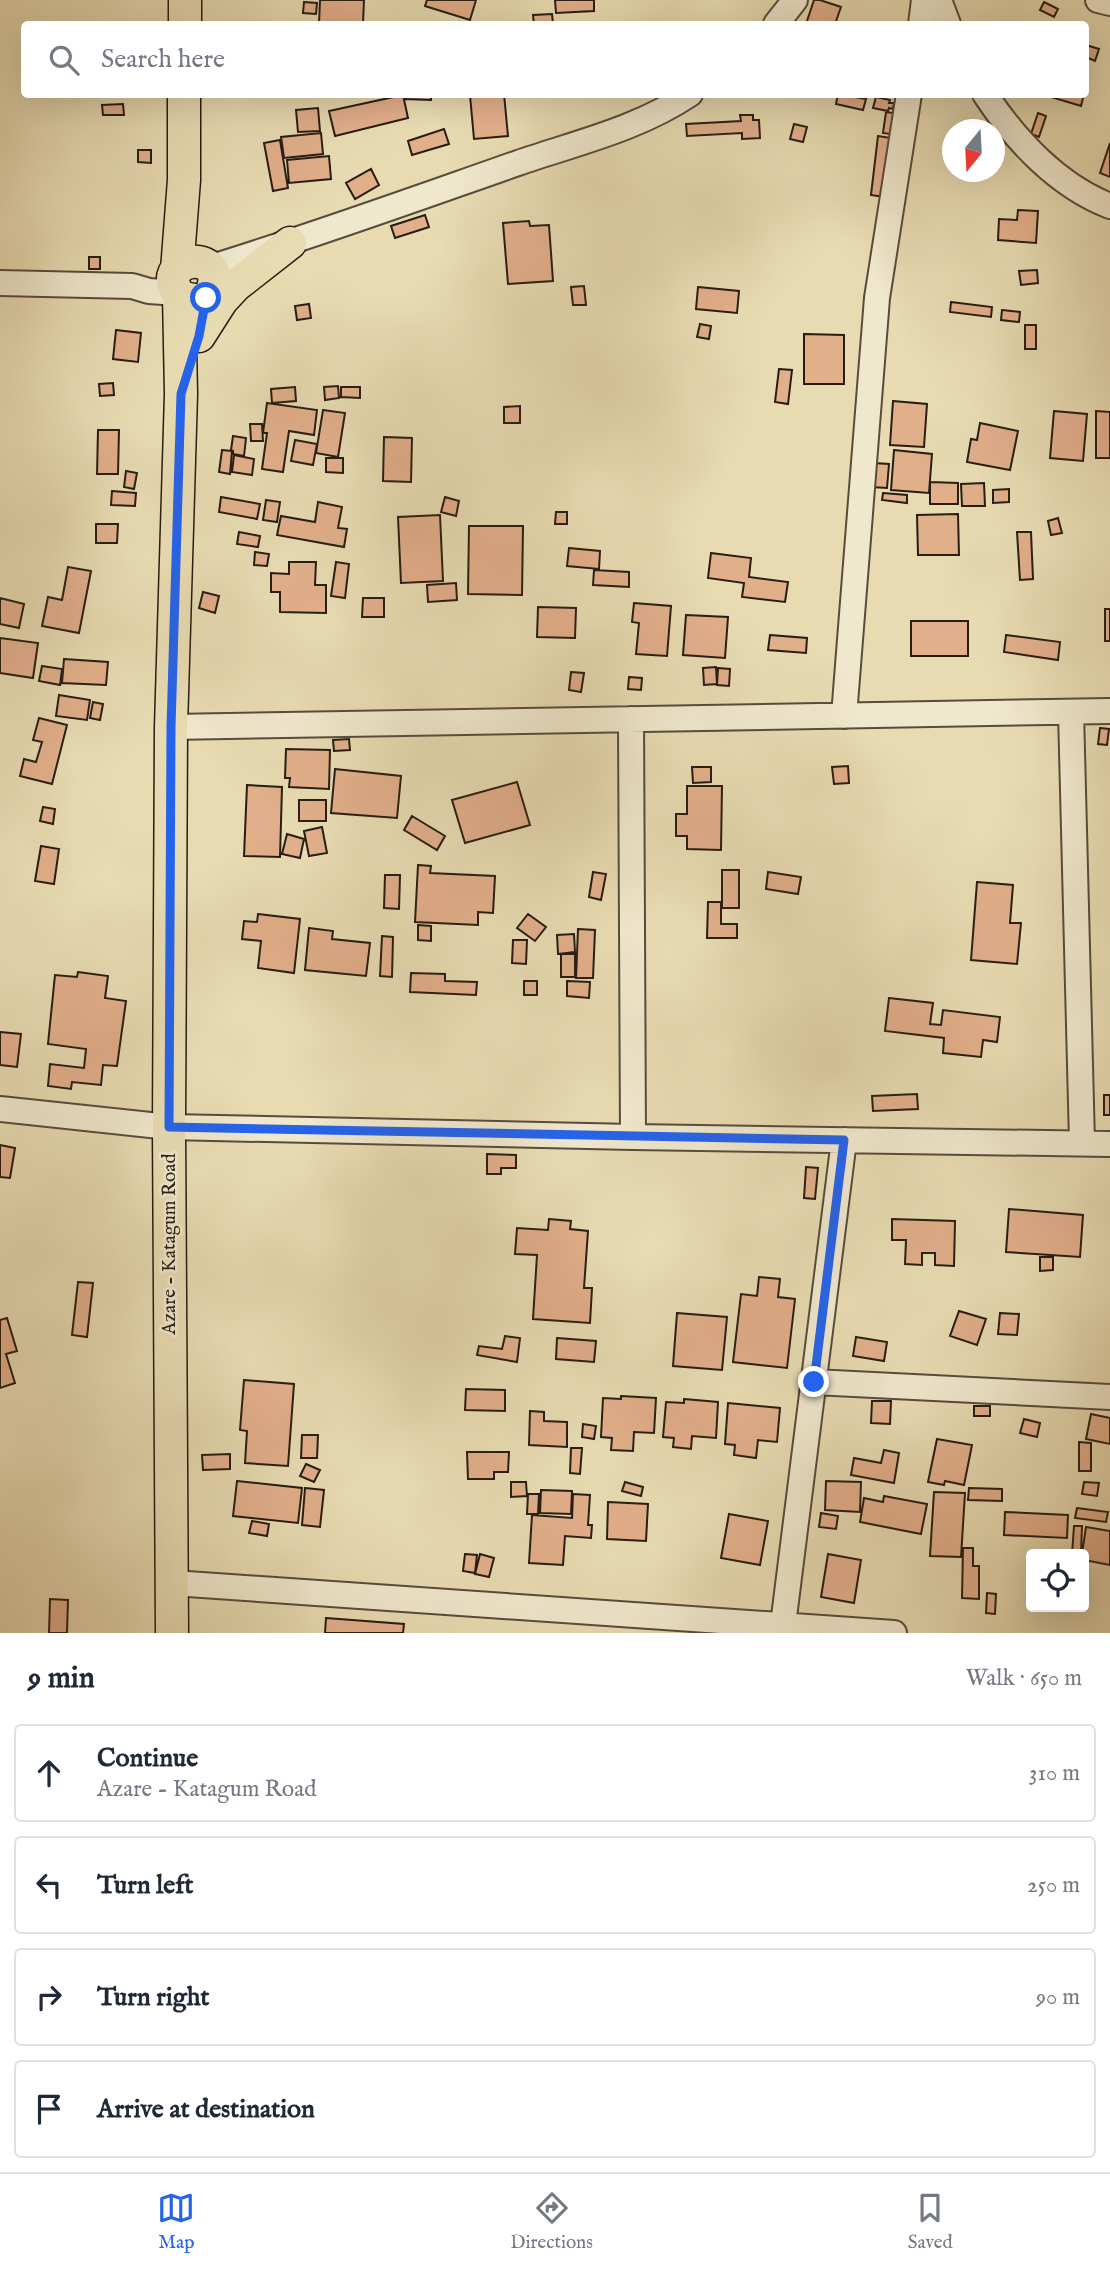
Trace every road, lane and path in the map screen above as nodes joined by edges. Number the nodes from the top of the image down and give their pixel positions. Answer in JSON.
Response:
{"nodes":[{"id":1,"x":185,"y":0,"type":"edge"},
{"id":2,"x":795,"y":0,"type":"edge"},
{"id":3,"x":924,"y":0,"type":"edge"},
{"id":4,"x":939,"y":0,"type":"edge"},
{"id":5,"x":1098,"y":0,"type":"edge"},
{"id":6,"x":1110,"y":3,"type":"edge"},
{"id":7,"x":185,"y":21,"type":"edge"},
{"id":8,"x":778,"y":21,"type":"edge"},
{"id":9,"x":920,"y":21,"type":"edge"},
{"id":10,"x":946,"y":21,"type":"edge"},
{"id":11,"x":184,"y":98,"type":"edge"},
{"id":12,"x":684,"y":98,"type":"edge"},
{"id":13,"x":908,"y":98,"type":"edge"},
{"id":14,"x":988,"y":98,"type":"edge"},
{"id":15,"x":1110,"y":206,"type":"edge"},
{"id":16,"x":290,"y":243,"type":"junction"},
{"id":17,"x":190,"y":280,"type":"junction"},
{"id":18,"x":0,"y":282,"type":"edge"},
{"id":19,"x":199,"y":336,"type":"junction"},
{"id":20,"x":181,"y":394,"type":"junction"},
{"id":21,"x":1110,"y":711,"type":"edge"},
{"id":22,"x":1072,"y":712,"type":"junction"},
{"id":23,"x":844,"y":716,"type":"junction"},
{"id":24,"x":631,"y":719,"type":"junction"},
{"id":25,"x":171,"y":727,"type":"junction"},
{"id":26,"x":0,"y":1109,"type":"edge"},
{"id":27,"x":169,"y":1127,"type":"junction"},
{"id":28,"x":633,"y":1137,"type":"junction"},
{"id":29,"x":844,"y":1140,"type":"junction"},
{"id":30,"x":1082,"y":1143,"type":"junction"},
{"id":31,"x":1110,"y":1144,"type":"edge"},
{"id":32,"x":814,"y":1382,"type":"junction"},
{"id":33,"x":1110,"y":1397,"type":"edge"},
{"id":34,"x":173,"y":1583,"type":"junction"},
{"id":35,"x":783,"y":1625,"type":"junction"},
{"id":36,"x":172,"y":1633,"type":"edge"},
{"id":37,"x":894,"y":1633,"type":"edge"}],
"edges":[{"from":1,"to":7,"type":"main road"},
{"from":2,"to":8,"type":"street"},
{"from":3,"to":9,"type":"street"},
{"from":4,"to":10,"type":"street"},
{"from":5,"to":6,"type":"street"},
{"from":11,"to":17,"type":"main road","name":"Azare - Katagum Road"},
{"from":12,"to":16,"type":"street"},
{"from":13,"to":23,"type":"street"},
{"from":14,"to":15,"type":"street"},
{"from":16,"to":17,"type":"street"},
{"from":16,"to":19,"type":"main road"},
{"from":17,"to":18,"type":"street"},
{"from":17,"to":19,"type":"main road","name":"Azare - Katagum Road"},
{"from":17,"to":20,"type":"main road","name":"Azare - Katagum Road"},
{"from":19,"to":20,"type":"main road","name":"Azare - Katagum Road"},
{"from":20,"to":25,"type":"main road","name":"Azare - Katagum Road"},
{"from":21,"to":22,"type":"street"},
{"from":22,"to":23,"type":"street"},
{"from":22,"to":30,"type":"street"},
{"from":23,"to":24,"type":"street"},
{"from":24,"to":25,"type":"street"},
{"from":24,"to":28,"type":"street"},
{"from":25,"to":27,"type":"main road","name":"Azare - Katagum Road"},
{"from":26,"to":27,"type":"street"},
{"from":27,"to":28,"type":"street"},
{"from":27,"to":34,"type":"main road","name":"Azare - Katagum Road"},
{"from":28,"to":29,"type":"street"},
{"from":29,"to":30,"type":"street"},
{"from":29,"to":32,"type":"street"},
{"from":30,"to":31,"type":"street"},
{"from":32,"to":33,"type":"street"},
{"from":32,"to":35,"type":"street"},
{"from":34,"to":35,"type":"street"},
{"from":34,"to":36,"type":"main road","name":"Azare - Katagum Road"},
{"from":35,"to":37,"type":"street"}]}
